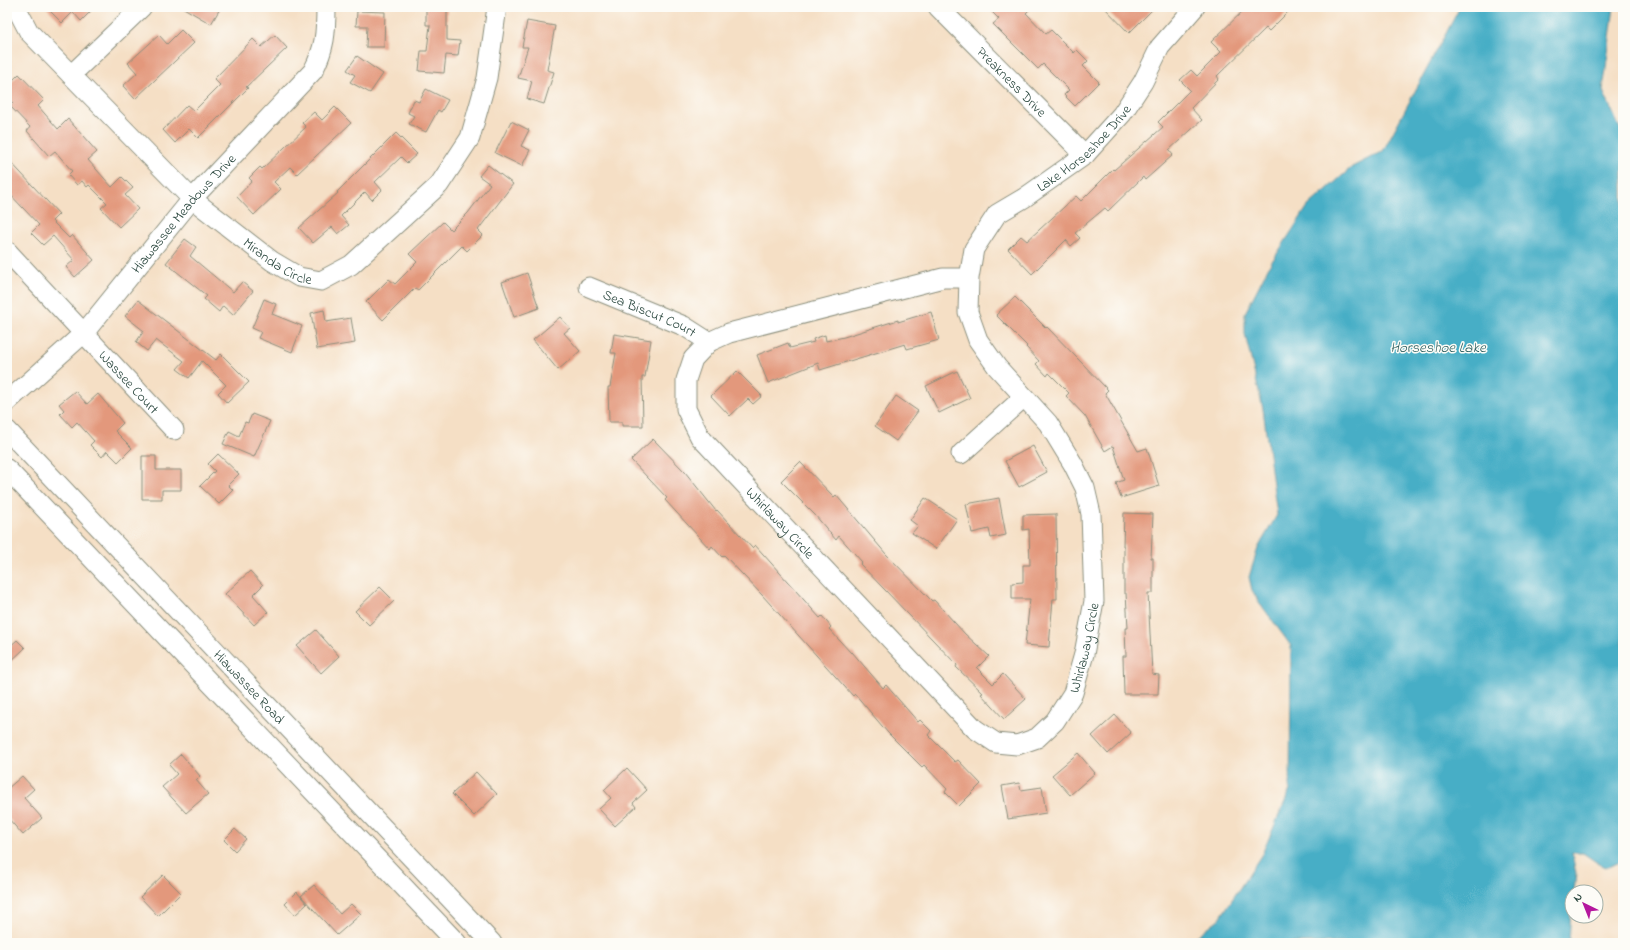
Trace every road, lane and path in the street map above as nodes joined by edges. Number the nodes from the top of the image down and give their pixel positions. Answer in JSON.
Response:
{"nodes":[{"id":1,"x":16,"y":7,"type":"edge"},
{"id":2,"x":142,"y":7,"type":"edge"},
{"id":3,"x":326,"y":7,"type":"edge"},
{"id":4,"x":497,"y":7,"type":"edge"},
{"id":5,"x":938,"y":7,"type":"edge"},
{"id":6,"x":1195,"y":7,"type":"edge"},
{"id":7,"x":71,"y":75,"type":"junction"},
{"id":8,"x":1085,"y":155,"type":"junction"},
{"id":9,"x":192,"y":199,"type":"junction"},
{"id":10,"x":7,"y":251,"type":"edge"},
{"id":11,"x":969,"y":278,"type":"junction"},
{"id":12,"x":589,"y":287,"type":"dead end"},
{"id":13,"x":84,"y":333,"type":"junction"},
{"id":14,"x":709,"y":342,"type":"junction"},
{"id":15,"x":1024,"y":397,"type":"junction"},
{"id":16,"x":7,"y":402,"type":"edge"},
{"id":17,"x":7,"y":430,"type":"edge"},
{"id":18,"x":174,"y":430,"type":"dead end"},
{"id":19,"x":961,"y":454,"type":"dead end"},
{"id":20,"x":7,"y":469,"type":"edge"},
{"id":21,"x":457,"y":943,"type":"edge"},
{"id":22,"x":492,"y":943,"type":"edge"}],
"edges":[{"from":1,"to":7,"type":"street","name":"Miranda Circle"},
{"from":2,"to":7,"type":"street"},
{"from":3,"to":9,"type":"street","name":"Hiawassee Meadows Drive"},
{"from":4,"to":9,"type":"street","name":"Miranda Circle"},
{"from":5,"to":8,"type":"street","name":"Preakness Drive"},
{"from":6,"to":8,"type":"street","name":"Lake Horseshoe Drive"},
{"from":7,"to":9,"type":"street","name":"Miranda Circle"},
{"from":8,"to":11,"type":"street","name":"Lake Horseshoe Drive"},
{"from":9,"to":13,"type":"street","name":"Hiawassee Meadows Drive"},
{"from":10,"to":13,"type":"street","name":"Wassee Court"},
{"from":11,"to":14,"type":"street","name":"Whirlaway Circle"},
{"from":11,"to":15,"type":"street","name":"Whirlaway Circle"},
{"from":12,"to":14,"type":"street","name":"Sea Biscut Court"},
{"from":13,"to":16,"type":"street","name":"Hiawassee Meadows Drive"},
{"from":13,"to":18,"type":"street","name":"Wassee Court"},
{"from":14,"to":15,"type":"street","name":"Whirlaway Circle"},
{"from":15,"to":19,"type":"street"},
{"from":17,"to":22,"type":"street","name":"Hiawassee Road"},
{"from":20,"to":21,"type":"street","name":"Hiawassee Road"}]}
